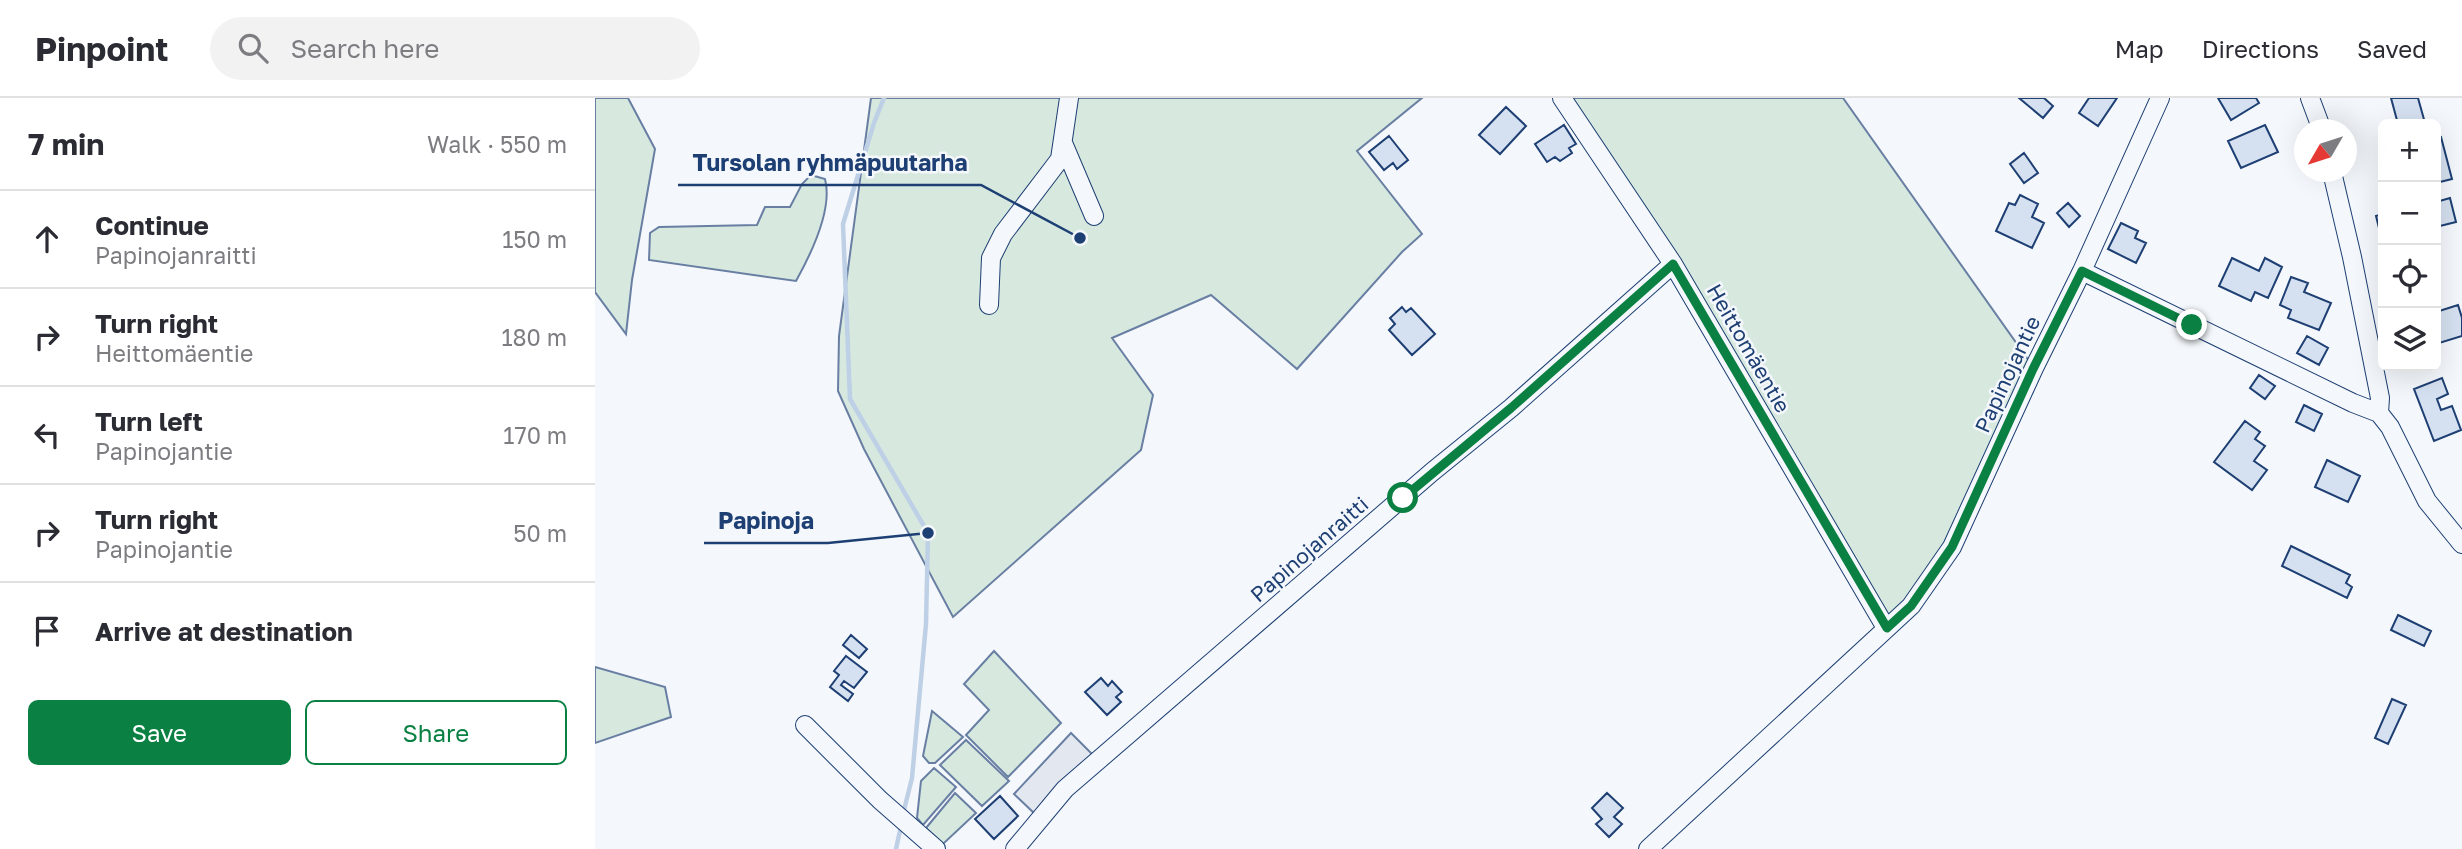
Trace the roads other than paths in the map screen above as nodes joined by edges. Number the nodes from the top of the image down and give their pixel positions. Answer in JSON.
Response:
{"nodes":[{"id":1,"x":1069,"y":98,"type":"edge"},
{"id":2,"x":1562,"y":98,"type":"edge"},
{"id":3,"x":2160,"y":98,"type":"edge"},
{"id":4,"x":2311,"y":98,"type":"edge"},
{"id":5,"x":2318,"y":119,"type":"edge"},
{"id":6,"x":1063,"y":143,"type":"junction"},
{"id":7,"x":2334,"y":182,"type":"edge"},
{"id":8,"x":1094,"y":216,"type":"dead end"},
{"id":9,"x":1673,"y":264,"type":"junction"},
{"id":10,"x":2082,"y":271,"type":"junction"},
{"id":11,"x":989,"y":305,"type":"dead end"},
{"id":12,"x":2379,"y":413,"type":"junction"},
{"id":13,"x":2462,"y":544,"type":"edge"},
{"id":14,"x":1887,"y":628,"type":"junction"},
{"id":15,"x":805,"y":725,"type":"dead end"},
{"id":16,"x":936,"y":849,"type":"edge"},
{"id":17,"x":1015,"y":849,"type":"edge"},
{"id":18,"x":1649,"y":849,"type":"edge"}],
"edges":[{"from":1,"to":6,"type":"street"},
{"from":2,"to":9,"type":"street","name":"Heittomäentie"},
{"from":3,"to":10,"type":"street","name":"Papinojantie"},
{"from":4,"to":5,"type":"street"},
{"from":6,"to":8,"type":"street"},
{"from":6,"to":11,"type":"street"},
{"from":7,"to":12,"type":"street"},
{"from":9,"to":14,"type":"street","name":"Heittomäentie"},
{"from":9,"to":17,"type":"street","name":"Papinojanraitti"},
{"from":10,"to":12,"type":"street"},
{"from":10,"to":14,"type":"street","name":"Papinojantie"},
{"from":12,"to":13,"type":"street"},
{"from":14,"to":18,"type":"street","name":"Papinojantie"},
{"from":15,"to":16,"type":"street"}]}
